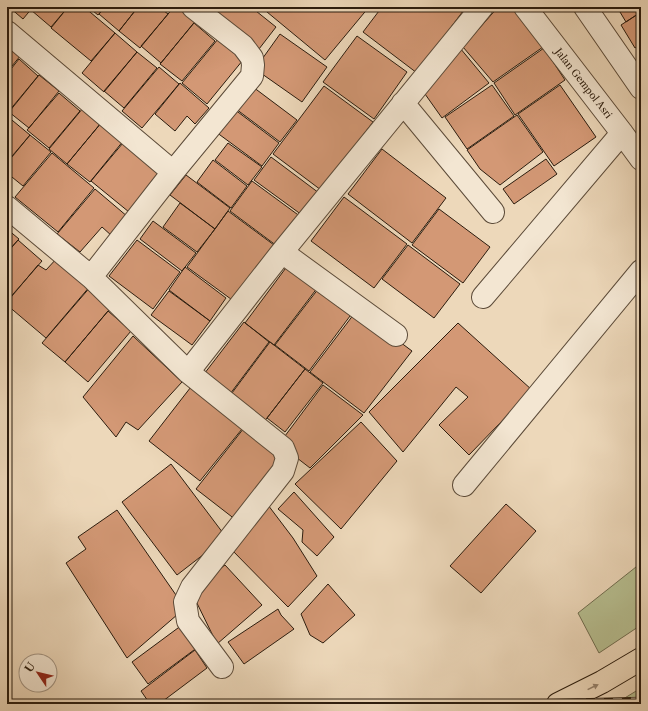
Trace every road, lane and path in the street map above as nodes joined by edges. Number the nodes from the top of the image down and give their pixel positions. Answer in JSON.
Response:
{"nodes":[{"id":1,"x":193,"y":7,"type":"edge"},
{"id":2,"x":482,"y":7,"type":"edge"},
{"id":3,"x":525,"y":7,"type":"edge"},
{"id":4,"x":585,"y":7,"type":"edge"},
{"id":5,"x":7,"y":32,"type":"edge"},
{"id":6,"x":641,"y":88,"type":"edge"},
{"id":7,"x":403,"y":103,"type":"junction"},
{"id":8,"x":622,"y":133,"type":"junction"},
{"id":9,"x":641,"y":159,"type":"edge"},
{"id":10,"x":174,"y":172,"type":"junction"},
{"id":11,"x":7,"y":207,"type":"edge"},
{"id":12,"x":492,"y":212,"type":"dead end"},
{"id":13,"x":282,"y":252,"type":"junction"},
{"id":14,"x":641,"y":271,"type":"edge"},
{"id":15,"x":91,"y":277,"type":"junction"},
{"id":16,"x":483,"y":297,"type":"dead end"},
{"id":17,"x":396,"y":335,"type":"dead end"},
{"id":18,"x":188,"y":372,"type":"junction"},
{"id":19,"x":464,"y":484,"type":"dead end"},
{"id":20,"x":641,"y":659,"type":"edge"},
{"id":21,"x":222,"y":667,"type":"dead end"},
{"id":22,"x":558,"y":704,"type":"edge"}],
"edges":[{"from":1,"to":10,"type":"street"},
{"from":2,"to":7,"type":"street"},
{"from":3,"to":8,"type":"street","name":"Jalan Gempol Asri"},
{"from":4,"to":6,"type":"street"},
{"from":5,"to":10,"type":"street"},
{"from":7,"to":12,"type":"street"},
{"from":7,"to":13,"type":"street"},
{"from":8,"to":9,"type":"street","name":"Jalan Gempol Asri"},
{"from":8,"to":16,"type":"street"},
{"from":10,"to":15,"type":"street"},
{"from":11,"to":15,"type":"street"},
{"from":13,"to":17,"type":"street"},
{"from":13,"to":18,"type":"street"},
{"from":14,"to":19,"type":"street"},
{"from":15,"to":18,"type":"street"},
{"from":18,"to":21,"type":"street"},
{"from":22,"to":20,"type":"highway","one_way":true}]}
